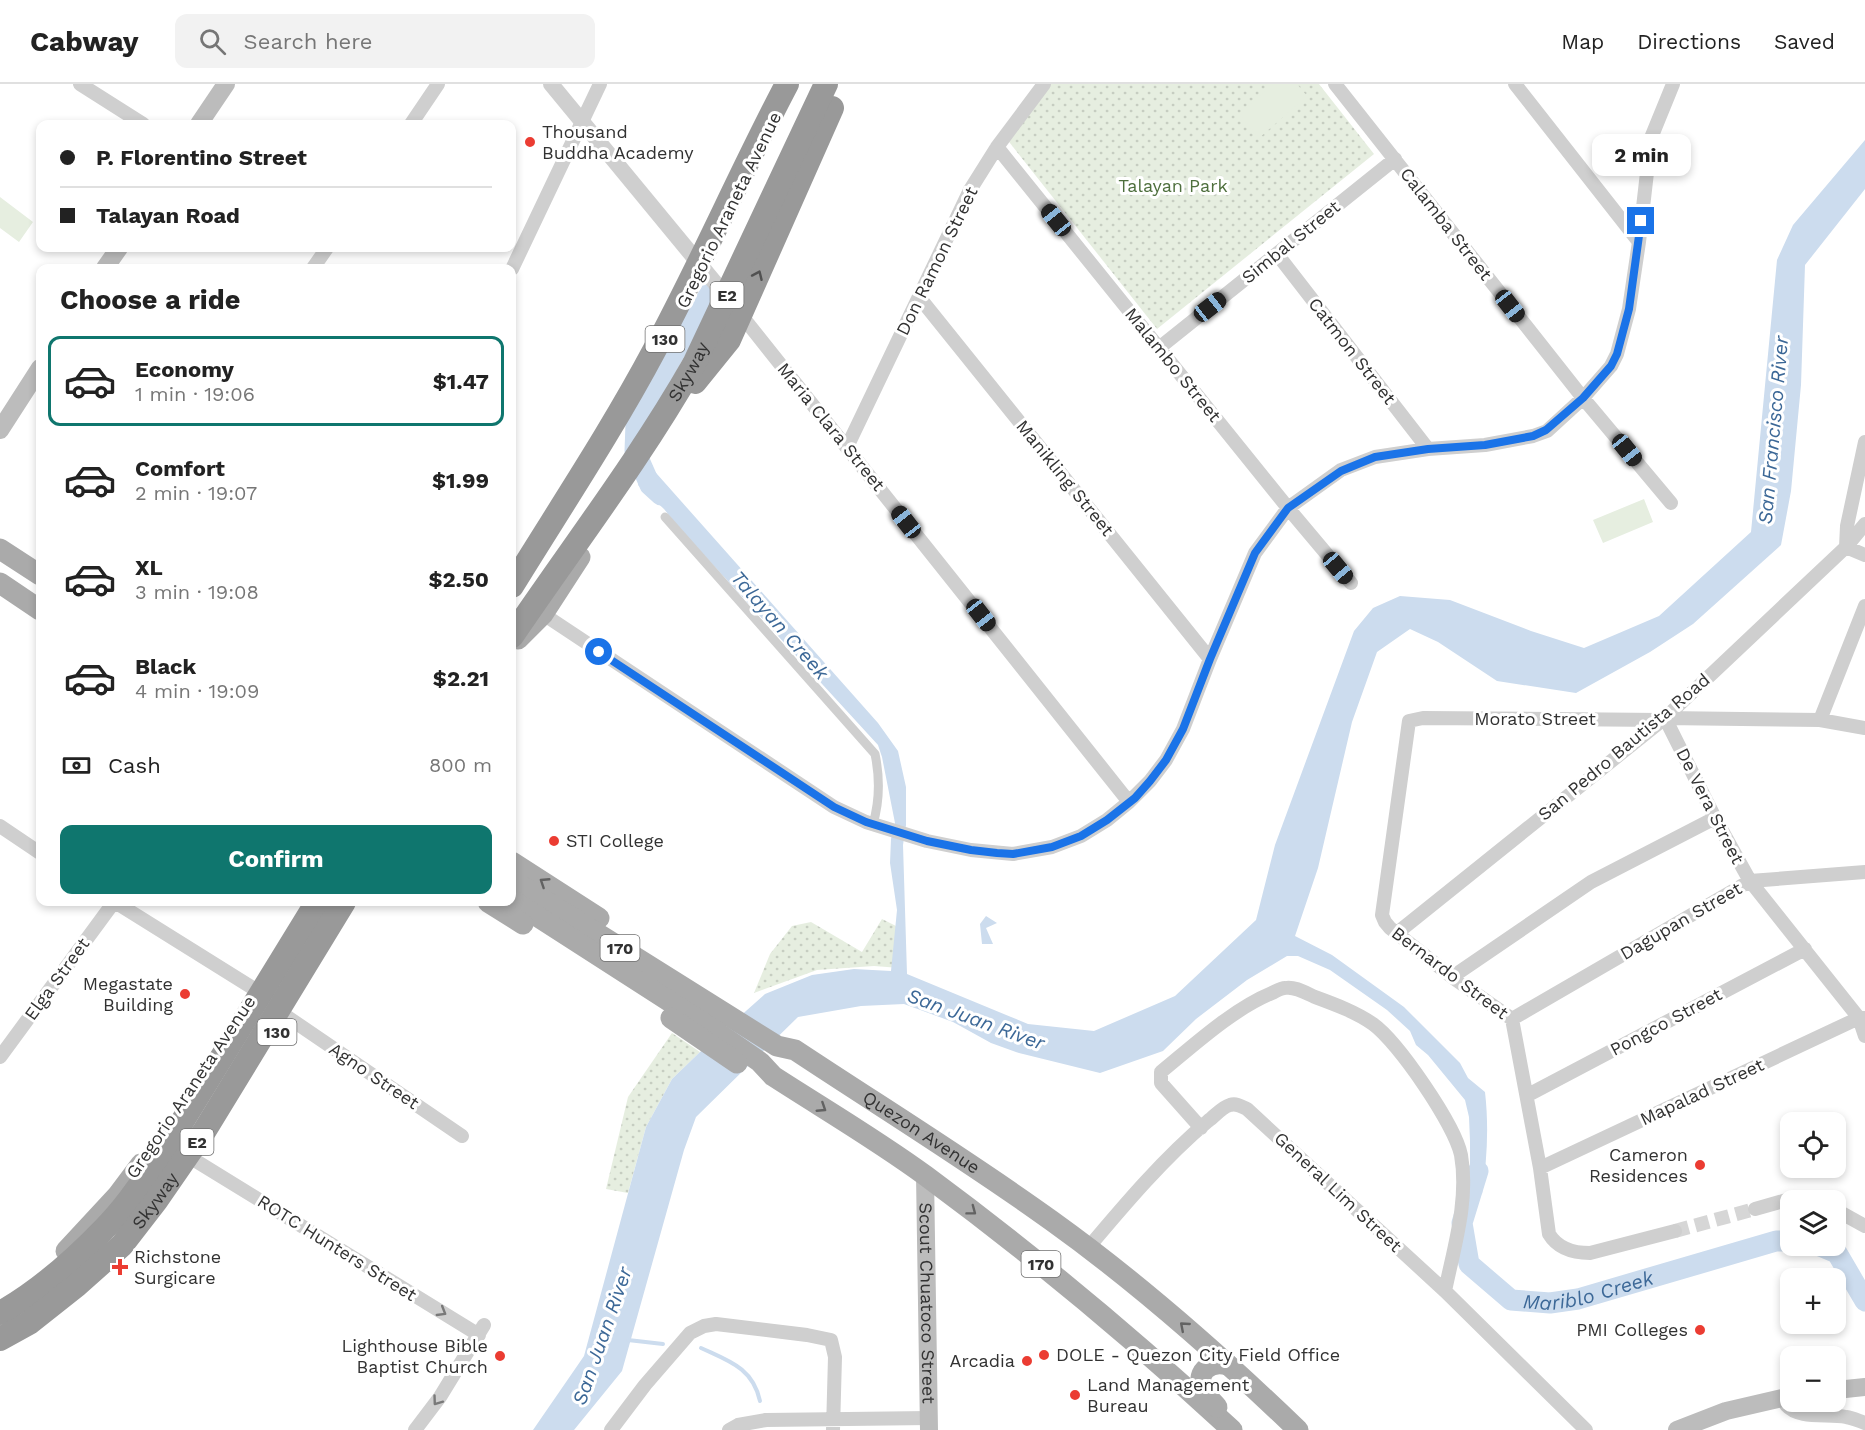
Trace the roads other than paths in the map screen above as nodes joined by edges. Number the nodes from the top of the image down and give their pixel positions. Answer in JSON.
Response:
{"nodes":[{"id":1,"x":80,"y":84,"type":"edge"},
{"id":2,"x":226,"y":84,"type":"edge"},
{"id":3,"x":438,"y":84,"type":"edge"},
{"id":4,"x":551,"y":84,"type":"edge"},
{"id":5,"x":600,"y":84,"type":"edge"},
{"id":6,"x":789,"y":84,"type":"edge"},
{"id":7,"x":812,"y":84,"type":"edge"},
{"id":8,"x":821,"y":84,"type":"edge"},
{"id":9,"x":826,"y":84,"type":"edge"},
{"id":10,"x":843,"y":84,"type":"edge"},
{"id":11,"x":1044,"y":84,"type":"edge"},
{"id":12,"x":1335,"y":84,"type":"edge"},
{"id":13,"x":1515,"y":84,"type":"edge"},
{"id":14,"x":1673,"y":84,"type":"edge"},
{"id":15,"x":137,"y":120,"type":"edge"},
{"id":16,"x":202,"y":120,"type":"edge"},
{"id":17,"x":414,"y":120,"type":"edge"},
{"id":18,"x":583,"y":121,"type":"junction"},
{"id":19,"x":997,"y":147,"type":"junction"},
{"id":20,"x":1395,"y":159,"type":"junction"},
{"id":21,"x":1639,"y":242,"type":"junction"},
{"id":22,"x":1277,"y":254,"type":"junction"},
{"id":23,"x":514,"y":264,"type":"edge"},
{"id":24,"x":704,"y":269,"type":"junction"},
{"id":25,"x":725,"y":295,"type":"junction"},
{"id":26,"x":919,"y":297,"type":"junction"},
{"id":27,"x":1159,"y":348,"type":"junction"},
{"id":28,"x":36,"y":374,"type":"edge"},
{"id":29,"x":1583,"y":398,"type":"junction"},
{"id":30,"x":668,"y":409,"type":"junction"},
{"id":31,"x":0,"y":430,"type":"edge"},
{"id":32,"x":1865,"y":442,"type":"edge"},
{"id":33,"x":635,"y":447,"type":"junction"},
{"id":34,"x":847,"y":447,"type":"junction"},
{"id":35,"x":1428,"y":449,"type":"junction"},
{"id":36,"x":620,"y":476,"type":"junction"},
{"id":37,"x":1671,"y":503,"type":"dead end"},
{"id":38,"x":1288,"y":508,"type":"junction"},
{"id":39,"x":665,"y":517,"type":"dead end"},
{"id":40,"x":1865,"y":524,"type":"edge"},
{"id":41,"x":0,"y":534,"type":"edge"},
{"id":42,"x":1846,"y":548,"type":"junction"},
{"id":43,"x":0,"y":549,"type":"edge"},
{"id":44,"x":1865,"y":555,"type":"edge"},
{"id":45,"x":36,"y":557,"type":"edge"},
{"id":46,"x":0,"y":568,"type":"edge"},
{"id":47,"x":36,"y":572,"type":"edge"},
{"id":48,"x":516,"y":573,"type":"edge"},
{"id":49,"x":516,"y":580,"type":"edge"},
{"id":50,"x":0,"y":583,"type":"edge"},
{"id":51,"x":1351,"y":583,"type":"dead end"},
{"id":52,"x":36,"y":591,"type":"edge"},
{"id":53,"x":1865,"y":606,"type":"edge"},
{"id":54,"x":36,"y":607,"type":"edge"},
{"id":55,"x":516,"y":611,"type":"edge"},
{"id":56,"x":543,"y":614,"type":"junction"},
{"id":57,"x":516,"y":629,"type":"edge"},
{"id":58,"x":516,"y":631,"type":"edge"},
{"id":59,"x":516,"y":642,"type":"edge"},
{"id":60,"x":1210,"y":659,"type":"junction"},
{"id":61,"x":1663,"y":719,"type":"junction"},
{"id":62,"x":1820,"y":720,"type":"junction"},
{"id":63,"x":1409,"y":721,"type":"joint"},
{"id":64,"x":1865,"y":728,"type":"edge"},
{"id":65,"x":1130,"y":802,"type":"junction"},
{"id":66,"x":1715,"y":819,"type":"junction"},
{"id":67,"x":873,"y":824,"type":"junction"},
{"id":68,"x":0,"y":826,"type":"edge"},
{"id":69,"x":36,"y":850,"type":"edge"},
{"id":70,"x":516,"y":865,"type":"edge"},
{"id":71,"x":1865,"y":872,"type":"edge"},
{"id":72,"x":1749,"y":881,"type":"junction"},
{"id":73,"x":516,"y":883,"type":"edge"},
{"id":74,"x":516,"y":902,"type":"edge"},
{"id":75,"x":111,"y":906,"type":"edge"},
{"id":76,"x":120,"y":906,"type":"edge"},
{"id":77,"x":309,"y":906,"type":"edge"},
{"id":78,"x":315,"y":906,"type":"edge"},
{"id":79,"x":343,"y":906,"type":"edge"},
{"id":80,"x":352,"y":906,"type":"edge"},
{"id":81,"x":495,"y":906,"type":"edge"},
{"id":82,"x":1397,"y":933,"type":"junction"},
{"id":83,"x":1805,"y":949,"type":"junction"},
{"id":84,"x":315,"y":966,"type":"junction"},
{"id":85,"x":1452,"y":977,"type":"junction"},
{"id":86,"x":253,"y":995,"type":"junction"},
{"id":87,"x":286,"y":1017,"type":"junction"},
{"id":88,"x":1862,"y":1018,"type":"edge"},
{"id":89,"x":1512,"y":1019,"type":"junction"},
{"id":90,"x":720,"y":1023,"type":"junction"},
{"id":91,"x":1865,"y":1036,"type":"edge"},
{"id":92,"x":0,"y":1057,"type":"edge"},
{"id":93,"x":1528,"y":1095,"type":"junction"},
{"id":94,"x":196,"y":1121,"type":"junction"},
{"id":95,"x":1201,"y":1128,"type":"junction"},
{"id":96,"x":462,"y":1136,"type":"dead end"},
{"id":97,"x":196,"y":1161,"type":"junction"},
{"id":98,"x":1540,"y":1168,"type":"junction"},
{"id":99,"x":925,"y":1176,"type":"junction"},
{"id":100,"x":1780,"y":1202,"type":"edge"},
{"id":101,"x":1755,"y":1209,"type":"tunnel mouth"},
{"id":102,"x":1846,"y":1216,"type":"edge"},
{"id":103,"x":1865,"y":1226,"type":"edge"},
{"id":104,"x":1675,"y":1231,"type":"tunnel mouth"},
{"id":105,"x":1088,"y":1248,"type":"junction"},
{"id":106,"x":1444,"y":1291,"type":"junction"},
{"id":107,"x":0,"y":1305,"type":"edge"},
{"id":108,"x":0,"y":1313,"type":"edge"},
{"id":109,"x":0,"y":1319,"type":"edge"},
{"id":110,"x":0,"y":1334,"type":"edge"},
{"id":111,"x":0,"y":1339,"type":"edge"},
{"id":112,"x":0,"y":1345,"type":"edge"},
{"id":113,"x":1228,"y":1365,"type":"junction"},
{"id":114,"x":1865,"y":1387,"type":"edge"},
{"id":115,"x":1846,"y":1389,"type":"edge"},
{"id":116,"x":1780,"y":1399,"type":"edge"},
{"id":117,"x":1798,"y":1412,"type":"edge"},
{"id":118,"x":1865,"y":1422,"type":"edge"},
{"id":119,"x":929,"y":1424,"type":"edge"},
{"id":120,"x":833,"y":1425,"type":"edge"},
{"id":121,"x":415,"y":1430,"type":"edge"},
{"id":122,"x":611,"y":1430,"type":"edge"},
{"id":123,"x":729,"y":1430,"type":"edge"},
{"id":124,"x":1232,"y":1430,"type":"edge"},
{"id":125,"x":1237,"y":1430,"type":"edge"},
{"id":126,"x":1298,"y":1430,"type":"edge"},
{"id":127,"x":1586,"y":1430,"type":"edge"},
{"id":128,"x":1677,"y":1430,"type":"edge"}],
"edges":[{"from":1,"to":15,"type":"street"},
{"from":2,"to":16,"type":"main road"},
{"from":3,"to":17,"type":"street"},
{"from":4,"to":18,"type":"street","name":"Maria Clara Street"},
{"from":5,"to":18,"type":"street"},
{"from":6,"to":24,"type":"main road","name":"Gregorio Araneta Avenue","number":"130"},
{"from":6,"to":49,"type":"highway","number":"E2"},
{"from":7,"to":33,"type":"highway"},
{"from":8,"to":25,"type":"main road","name":"Gregorio Araneta Avenue","number":"130"},
{"from":9,"to":30,"type":"highway","name":"Skyway","number":"E2"},
{"from":30,"to":10,"type":"highway","one_way":true},
{"from":11,"to":19,"type":"street","name":"Don Ramon Street"},
{"from":12,"to":20,"type":"street","name":"Calamba Street"},
{"from":13,"to":21,"type":"street"},
{"from":14,"to":21,"type":"street"},
{"from":18,"to":23,"type":"street"},
{"from":18,"to":24,"type":"street","name":"Maria Clara Street"},
{"from":19,"to":26,"type":"street","name":"Don Ramon Street"},
{"from":19,"to":27,"type":"street","name":"Malambo Street"},
{"from":20,"to":22,"type":"street","name":"Simbal Street"},
{"from":20,"to":29,"type":"street","name":"Calamba Street"},
{"from":21,"to":29,"type":"street"},
{"from":22,"to":27,"type":"street","name":"Simbal Street"},
{"from":22,"to":35,"type":"street","name":"Catmon Street"},
{"from":24,"to":25,"type":"street","name":"Maria Clara Street"},
{"from":24,"to":48,"type":"main road","name":"Gregorio Araneta Avenue","number":"130"},
{"from":25,"to":33,"type":"main road","name":"Gregorio Araneta Avenue","number":"130"},
{"from":25,"to":34,"type":"street","name":"Maria Clara Street"},
{"from":26,"to":34,"type":"street","name":"Don Ramon Street"},
{"from":26,"to":60,"type":"street","name":"Manikling Street"},
{"from":27,"to":38,"type":"street","name":"Malambo Street"},
{"from":28,"to":31,"type":"main road"},
{"from":29,"to":35,"type":"street"},
{"from":29,"to":37,"type":"street","name":"Calamba Street"},
{"from":30,"to":58,"type":"highway","name":"Skyway","number":"E2"},
{"from":32,"to":42,"type":"street"},
{"from":33,"to":36,"type":"main road","name":"Gregorio Araneta Avenue","number":"130"},
{"from":33,"to":55,"type":"highway"},
{"from":34,"to":65,"type":"street","name":"Maria Clara Street"},
{"from":35,"to":38,"type":"street"},
{"from":36,"to":56,"type":"main road","name":"Gregorio Araneta Avenue","number":"130"},
{"from":36,"to":57,"type":"main road","name":"Gregorio Araneta Avenue","number":"130"},
{"from":38,"to":51,"type":"street","name":"Malambo Street"},
{"from":38,"to":60,"type":"street"},
{"from":39,"to":67,"type":"street"},
{"from":40,"to":42,"type":"street","name":"San Pedro Bautista Road"},
{"from":41,"to":45,"type":"main road"},
{"from":42,"to":44,"type":"street"},
{"from":42,"to":61,"type":"street","name":"San Pedro Bautista Road"},
{"from":43,"to":47,"type":"main road"},
{"from":46,"to":52,"type":"main road"},
{"from":50,"to":54,"type":"main road"},
{"from":53,"to":62,"type":"street"},
{"from":56,"to":59,"type":"main road","name":"Gregorio Araneta Avenue","number":"130"},
{"from":56,"to":67,"type":"street"},
{"from":60,"to":65,"type":"street"},
{"from":61,"to":62,"type":"street","name":"Morato Street"},
{"from":61,"to":63,"type":"street","name":"Morato Street"},
{"from":61,"to":66,"type":"street","name":"De Vera Street"},
{"from":61,"to":82,"type":"street","name":"San Pedro Bautista Road"},
{"from":62,"to":64,"type":"street","name":"Morato Street"},
{"from":63,"to":82,"type":"street","name":"Bernardo Street"},
{"from":65,"to":67,"type":"street"},
{"from":66,"to":72,"type":"street","name":"De Vera Street"},
{"from":66,"to":85,"type":"street"},
{"from":68,"to":69,"type":"street"},
{"from":90,"to":70,"type":"main road","one_way":true},
{"from":71,"to":72,"type":"street","name":"Dagupan Street"},
{"from":72,"to":83,"type":"street","name":"De Vera Street"},
{"from":72,"to":89,"type":"street","name":"Dagupan Street"},
{"from":73,"to":90,"type":"main road","number":"170"},
{"from":74,"to":90,"type":"main road","number":"170"},
{"from":75,"to":92,"type":"street","name":"Elga Street"},
{"from":76,"to":86,"type":"street"},
{"from":77,"to":86,"type":"main road","name":"Gregorio Araneta Avenue","number":"130"},
{"from":78,"to":108,"type":"highway","name":"Skyway","number":"E2"},
{"from":79,"to":111,"type":"highway","name":"Skyway","number":"E2"},
{"from":80,"to":84,"type":"main road","number":"130"},
{"from":81,"to":90,"type":"main road"},
{"from":82,"to":85,"type":"street","name":"Bernardo Street"},
{"from":83,"to":88,"type":"street","name":"De Vera Street"},
{"from":83,"to":93,"type":"street","name":"Pongco Street"},
{"from":84,"to":87,"type":"main road","number":"130"},
{"from":84,"to":94,"type":"highway"},
{"from":85,"to":89,"type":"street","name":"Bernardo Street"},
{"from":86,"to":94,"type":"highway"},
{"from":86,"to":107,"type":"main road","name":"Gregorio Araneta Avenue","number":"130"},
{"from":87,"to":96,"type":"street","name":"Agno Street"},
{"from":87,"to":97,"type":"main road","number":"130"},
{"from":88,"to":91,"type":"street","name":"De Vera Street"},
{"from":88,"to":98,"type":"street","name":"Mapalad Street"},
{"from":89,"to":93,"type":"street","name":"Bernardo Street"},
{"from":90,"to":99,"type":"main road","name":"Quezon Avenue","number":"170","one_way":true},
{"from":90,"to":105,"type":"main road","name":"Quezon Avenue","number":"170"},
{"from":93,"to":98,"type":"street","name":"Bernardo Street"},
{"from":94,"to":109,"type":"highway"},
{"from":94,"to":110,"type":"highway"},
{"from":95,"to":105,"type":"street","name":"General Lim Street"},
{"from":95,"to":106,"type":"street","name":"General Lim Street"},
{"from":95,"to":106,"type":"street"},
{"from":97,"to":112,"type":"main road","number":"130"},
{"from":97,"to":121,"type":"street","name":"ROTC Hunters Street","one_way":true},
{"from":98,"to":104,"type":"street","name":"Bernardo Street"},
{"from":99,"to":119,"type":"main road","name":"Scout Chuatoco Street"},
{"from":99,"to":124,"type":"main road","name":"Quezon Avenue","number":"170","one_way":true},
{"from":100,"to":101,"type":"street"},
{"from":102,"to":103,"type":"street"},
{"from":113,"to":105,"type":"main road","name":"Quezon Avenue","number":"170","one_way":true},
{"from":106,"to":127,"type":"street","name":"General Lim Street"},
{"from":113,"to":125,"type":"main road"},
{"from":113,"to":126,"type":"main road","name":"Quezon Avenue","number":"170"},
{"from":114,"to":115,"type":"main road"},
{"from":116,"to":128,"type":"main road"},
{"from":117,"to":118,"type":"street"},
{"from":119,"to":120,"type":"street"},
{"from":120,"to":122,"type":"street"},
{"from":120,"to":123,"type":"street"}]}
